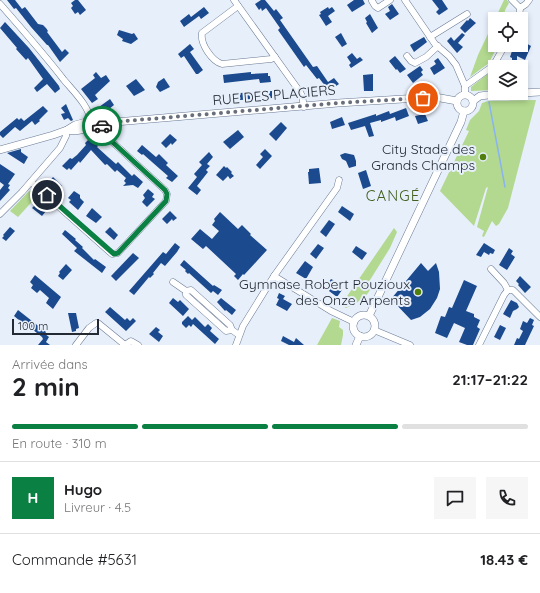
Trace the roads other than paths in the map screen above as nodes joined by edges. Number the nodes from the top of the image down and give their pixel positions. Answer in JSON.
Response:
{"nodes":[{"id":1,"x":234,"y":0,"type":"edge"},
{"id":2,"x":390,"y":0,"type":"edge"},
{"id":3,"x":405,"y":0,"type":"edge"},
{"id":4,"x":512,"y":0,"type":"edge"},
{"id":5,"x":529,"y":0,"type":"edge"},
{"id":6,"x":372,"y":1,"type":"dead end"},
{"id":7,"x":0,"y":4,"type":"edge"},
{"id":8,"x":238,"y":6,"type":"junction"},
{"id":9,"x":520,"y":8,"type":"junction"},
{"id":10,"x":520,"y":12,"type":"edge"},
{"id":11,"x":467,"y":14,"type":"dead end"},
{"id":12,"x":430,"y":37,"type":"junction"},
{"id":13,"x":438,"y":46,"type":"junction"},
{"id":14,"x":502,"y":52,"type":"edge"},
{"id":15,"x":407,"y":56,"type":"dead end"},
{"id":16,"x":275,"y":57,"type":"junction"},
{"id":17,"x":465,"y":86,"type":"junction"},
{"id":18,"x":540,"y":92,"type":"edge"},
{"id":19,"x":465,"y":95,"type":"junction"},
{"id":20,"x":473,"y":100,"type":"junction"},
{"id":21,"x":457,"y":101,"type":"junction"},
{"id":22,"x":304,"y":107,"type":"junction"},
{"id":23,"x":464,"y":111,"type":"junction"},
{"id":24,"x":102,"y":123,"type":"junction"},
{"id":25,"x":92,"y":124,"type":"junction"},
{"id":26,"x":67,"y":130,"type":"junction"},
{"id":27,"x":0,"y":150,"type":"edge"},
{"id":28,"x":339,"y":180,"type":"dead end"},
{"id":29,"x":32,"y":182,"type":"junction"},
{"id":30,"x":0,"y":214,"type":"edge"},
{"id":31,"x":491,"y":269,"type":"dead end"},
{"id":32,"x":274,"y":276,"type":"junction"},
{"id":33,"x":173,"y":282,"type":"dead end"},
{"id":34,"x":508,"y":290,"type":"junction"},
{"id":35,"x":369,"y":316,"type":"junction"},
{"id":36,"x":540,"y":317,"type":"edge"},
{"id":37,"x":354,"y":322,"type":"junction"},
{"id":38,"x":374,"y":330,"type":"junction"},
{"id":39,"x":239,"y":335,"type":"junction"},
{"id":40,"x":360,"y":336,"type":"junction"},
{"id":41,"x":76,"y":345,"type":"edge"},
{"id":42,"x":125,"y":345,"type":"edge"},
{"id":43,"x":138,"y":345,"type":"edge"},
{"id":44,"x":236,"y":345,"type":"edge"},
{"id":45,"x":356,"y":345,"type":"edge"},
{"id":46,"x":410,"y":345,"type":"edge"},
{"id":47,"x":480,"y":345,"type":"edge"}],
"edges":[{"from":1,"to":8,"type":"street"},
{"from":2,"to":6,"type":"street"},
{"from":3,"to":12,"type":"street"},
{"from":4,"to":9,"type":"street"},
{"from":5,"to":9,"type":"street"},
{"from":7,"to":25,"type":"street"},
{"from":8,"to":16,"type":"street"},
{"from":8,"to":16,"type":"street"},
{"from":9,"to":10,"type":"street"},
{"from":11,"to":12,"type":"street"},
{"from":12,"to":13,"type":"street"},
{"from":13,"to":15,"type":"street"},
{"from":13,"to":17,"type":"street"},
{"from":14,"to":17,"type":"street"},
{"from":16,"to":22,"type":"street"},
{"from":17,"to":19,"type":"street"},
{"from":18,"to":20,"type":"street"},
{"from":19,"to":20,"type":"street"},
{"from":19,"to":21,"type":"street"},
{"from":20,"to":23,"type":"street"},
{"from":21,"to":22,"type":"street","name":"RUE DES PLACIERS"},
{"from":21,"to":23,"type":"street"},
{"from":22,"to":24,"type":"street","name":"RUE DES PLACIERS"},
{"from":23,"to":35,"type":"street"},
{"from":24,"to":25,"type":"street","name":"RUE DES PLACIERS"},
{"from":24,"to":29,"type":"street"},
{"from":25,"to":26,"type":"street","name":"RUE DES PLACIERS"},
{"from":26,"to":27,"type":"street","name":"RUE DES PLACIERS"},
{"from":26,"to":29,"type":"street"},
{"from":28,"to":32,"type":"street"},
{"from":29,"to":30,"type":"street"},
{"from":31,"to":34,"type":"street"},
{"from":32,"to":37,"type":"street"},
{"from":32,"to":39,"type":"street"},
{"from":33,"to":39,"type":"street"},
{"from":34,"to":36,"type":"street"},
{"from":34,"to":47,"type":"street"},
{"from":35,"to":37,"type":"street"},
{"from":35,"to":38,"type":"street"},
{"from":37,"to":40,"type":"street"},
{"from":38,"to":40,"type":"street"},
{"from":38,"to":46,"type":"street"},
{"from":39,"to":44,"type":"street"},
{"from":40,"to":45,"type":"street"},
{"from":41,"to":42,"type":"street"},
{"from":42,"to":43,"type":"street"}]}
